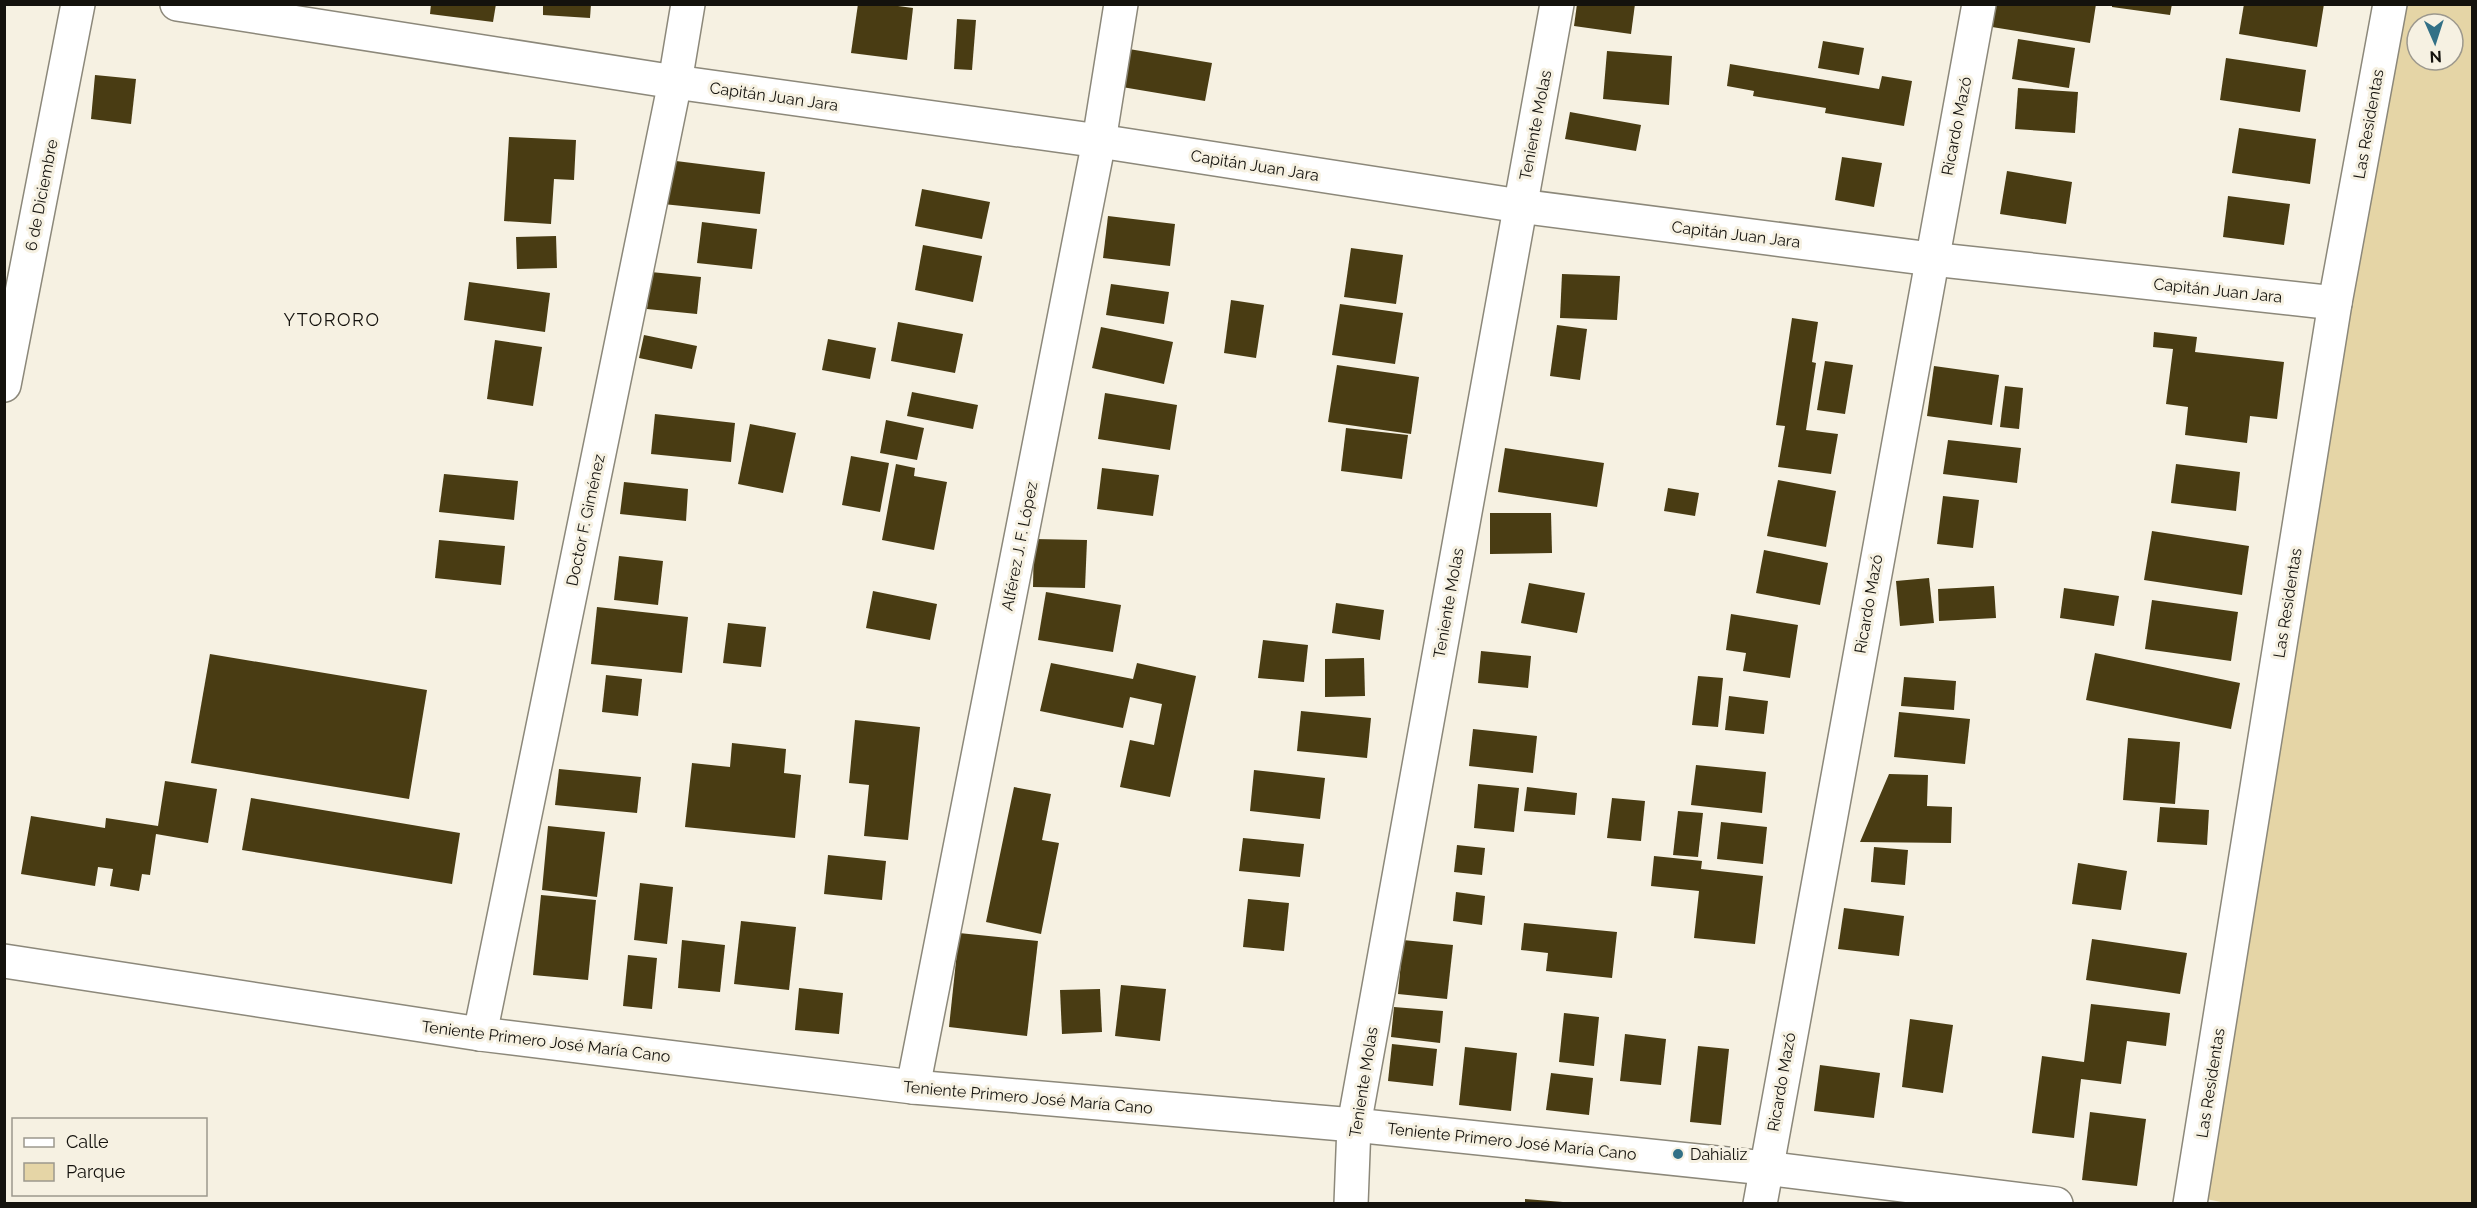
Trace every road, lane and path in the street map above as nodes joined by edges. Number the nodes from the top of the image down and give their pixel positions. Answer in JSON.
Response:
{"nodes":[{"id":1,"x":78,"y":4,"type":"edge"},
{"id":2,"x":177,"y":4,"type":"edge"},
{"id":3,"x":688,"y":4,"type":"edge"},
{"id":4,"x":1121,"y":4,"type":"edge"},
{"id":5,"x":1557,"y":4,"type":"edge"},
{"id":6,"x":1979,"y":4,"type":"edge"},
{"id":7,"x":2390,"y":4,"type":"edge"},
{"id":8,"x":675,"y":82,"type":"junction"},
{"id":9,"x":1099,"y":141,"type":"junction"},
{"id":10,"x":1520,"y":206,"type":"junction"},
{"id":11,"x":1931,"y":259,"type":"junction"},
{"id":12,"x":2335,"y":303,"type":"junction"},
{"id":13,"x":4,"y":385,"type":"edge"},
{"id":14,"x":4,"y":961,"type":"edge"},
{"id":15,"x":480,"y":1034,"type":"junction"},
{"id":16,"x":913,"y":1087,"type":"junction"},
{"id":17,"x":1354,"y":1125,"type":"junction"},
{"id":18,"x":1765,"y":1168,"type":"junction"},
{"id":19,"x":1352,"y":1203,"type":"edge"},
{"id":20,"x":1760,"y":1203,"type":"edge"},
{"id":21,"x":2056,"y":1203,"type":"edge"},
{"id":22,"x":2190,"y":1203,"type":"edge"}],
"edges":[{"from":1,"to":13,"type":"street","name":"6 de Diciembre"},
{"from":2,"to":8,"type":"street","name":"Capitán Juan Jara"},
{"from":3,"to":8,"type":"street","name":"Doctor F. Giménez"},
{"from":4,"to":9,"type":"street","name":"Alférez J. F. López"},
{"from":5,"to":10,"type":"street","name":"Teniente Molas"},
{"from":6,"to":11,"type":"street","name":"Ricardo Mazó"},
{"from":7,"to":12,"type":"street","name":"Las Residentas"},
{"from":8,"to":9,"type":"street","name":"Capitán Juan Jara"},
{"from":8,"to":15,"type":"street","name":"Doctor F. Giménez"},
{"from":9,"to":10,"type":"street","name":"Capitán Juan Jara"},
{"from":9,"to":16,"type":"street","name":"Alférez J. F. López"},
{"from":10,"to":11,"type":"street","name":"Capitán Juan Jara"},
{"from":10,"to":17,"type":"street","name":"Teniente Molas"},
{"from":11,"to":12,"type":"street","name":"Capitán Juan Jara"},
{"from":11,"to":18,"type":"street","name":"Ricardo Mazó"},
{"from":12,"to":22,"type":"street","name":"Las Residentas"},
{"from":14,"to":15,"type":"street","name":"Teniente Primero José María Cano"},
{"from":15,"to":16,"type":"street","name":"Teniente Primero José María Cano"},
{"from":16,"to":17,"type":"street","name":"Teniente Primero José María Cano"},
{"from":17,"to":18,"type":"street","name":"Teniente Primero José María Cano"},
{"from":17,"to":19,"type":"street","name":"Teniente Molas"},
{"from":18,"to":20,"type":"street","name":"Ricardo Mazó"},
{"from":18,"to":21,"type":"street","name":"Teniente Primero José María Cano"}]}
